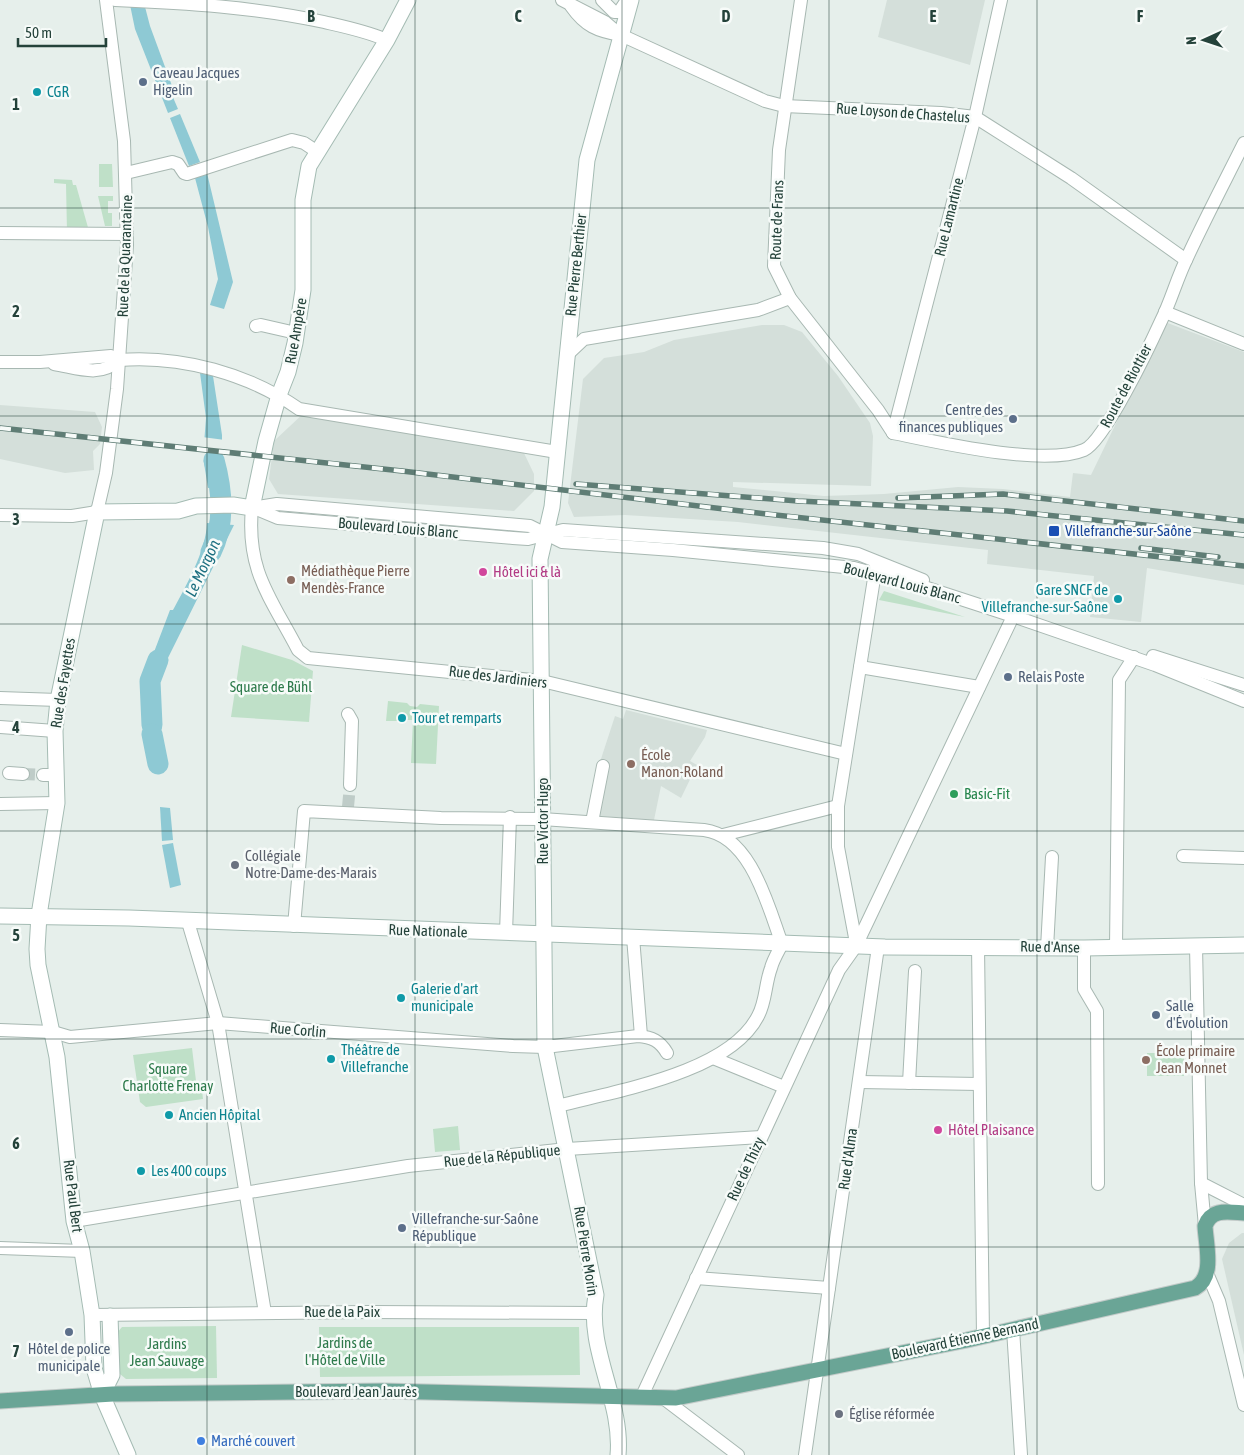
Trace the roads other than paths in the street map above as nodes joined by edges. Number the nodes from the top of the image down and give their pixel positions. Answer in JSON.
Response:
{"nodes":[{"id":1,"x":106,"y":0,"type":"edge"},
{"id":2,"x":116,"y":0,"type":"edge"},
{"id":3,"x":127,"y":0,"type":"edge"},
{"id":4,"x":408,"y":0,"type":"edge"},
{"id":5,"x":629,"y":0,"type":"edge"},
{"id":6,"x":801,"y":0,"type":"edge"},
{"id":7,"x":1000,"y":0,"type":"edge"},
{"id":8,"x":146,"y":1,"type":"edge"},
{"id":9,"x":206,"y":2,"type":"edge"},
{"id":10,"x":603,"y":2,"type":"edge"},
{"id":11,"x":566,"y":3,"type":"edge"},
{"id":12,"x":621,"y":36,"type":"junction"},
{"id":13,"x":387,"y":40,"type":"junction"},
{"id":14,"x":784,"y":106,"type":"junction"},
{"id":15,"x":975,"y":117,"type":"junction"},
{"id":16,"x":1244,"y":142,"type":"edge"},
{"id":17,"x":316,"y":152,"type":"junction"},
{"id":18,"x":126,"y":173,"type":"junction"},
{"id":19,"x":0,"y":233,"type":"edge"},
{"id":20,"x":127,"y":234,"type":"junction"},
{"id":21,"x":1186,"y":260,"type":"junction"},
{"id":22,"x":790,"y":298,"type":"junction"},
{"id":23,"x":1165,"y":312,"type":"junction"},
{"id":24,"x":256,"y":326,"type":"dead end"},
{"id":25,"x":296,"y":333,"type":"junction"},
{"id":26,"x":1244,"y":344,"type":"edge"},
{"id":27,"x":566,"y":356,"type":"junction"},
{"id":28,"x":119,"y":360,"type":"junction"},
{"id":29,"x":0,"y":362,"type":"edge"},
{"id":30,"x":279,"y":395,"type":"junction"},
{"id":31,"x":893,"y":433,"type":"junction"},
{"id":32,"x":557,"y":452,"type":"junction"},
{"id":33,"x":252,"y":508,"type":"junction"},
{"id":34,"x":97,"y":512,"type":"junction"},
{"id":35,"x":0,"y":515,"type":"edge"},
{"id":36,"x":545,"y":534,"type":"junction"},
{"id":37,"x":876,"y":567,"type":"junction"},
{"id":38,"x":1014,"y":613,"type":"junction"},
{"id":39,"x":1134,"y":657,"type":"junction"},
{"id":40,"x":860,"y":667,"type":"junction"},
{"id":41,"x":542,"y":681,"type":"junction"},
{"id":42,"x":1244,"y":685,"type":"edge"},
{"id":43,"x":980,"y":687,"type":"junction"},
{"id":44,"x":0,"y":698,"type":"edge"},
{"id":45,"x":58,"y":700,"type":"junction"},
{"id":46,"x":1244,"y":701,"type":"edge"},
{"id":47,"x":348,"y":714,"type":"dead end"},
{"id":48,"x":0,"y":727,"type":"edge"},
{"id":49,"x":55,"y":731,"type":"junction"},
{"id":50,"x":846,"y":754,"type":"junction"},
{"id":51,"x":604,"y":766,"type":"dead end"},
{"id":52,"x":9,"y":773,"type":"dead end"},
{"id":53,"x":23,"y":774,"type":"tunnel mouth"},
{"id":54,"x":350,"y":785,"type":"tunnel mouth"},
{"id":55,"x":57,"y":802,"type":"junction"},
{"id":56,"x":0,"y":804,"type":"edge"},
{"id":57,"x":838,"y":806,"type":"junction"},
{"id":58,"x":510,"y":817,"type":"junction"},
{"id":59,"x":542,"y":819,"type":"junction"},
{"id":60,"x":592,"y":822,"type":"junction"},
{"id":61,"x":724,"y":835,"type":"junction"},
{"id":62,"x":1183,"y":856,"type":"dead end"},
{"id":63,"x":1052,"y":857,"type":"dead end"},
{"id":64,"x":1244,"y":858,"type":"edge"},
{"id":65,"x":39,"y":915,"type":"junction"},
{"id":66,"x":0,"y":916,"type":"edge"},
{"id":67,"x":188,"y":922,"type":"junction"},
{"id":68,"x":294,"y":926,"type":"junction"},
{"id":69,"x":506,"y":933,"type":"junction"},
{"id":70,"x":544,"y":935,"type":"junction"},
{"id":71,"x":633,"y":937,"type":"junction"},
{"id":72,"x":782,"y":944,"type":"junction"},
{"id":73,"x":1244,"y":945,"type":"edge"},
{"id":74,"x":856,"y":946,"type":"junction"},
{"id":75,"x":978,"y":946,"type":"junction"},
{"id":76,"x":1196,"y":946,"type":"junction"},
{"id":77,"x":878,"y":947,"type":"junction"},
{"id":78,"x":1116,"y":947,"type":"junction"},
{"id":79,"x":1047,"y":948,"type":"junction"},
{"id":80,"x":1084,"y":948,"type":"junction"},
{"id":81,"x":916,"y":971,"type":"dead end"},
{"id":82,"x":218,"y":1023,"type":"junction"},
{"id":83,"x":0,"y":1030,"type":"edge"},
{"id":84,"x":53,"y":1032,"type":"junction"},
{"id":85,"x":641,"y":1036,"type":"junction"},
{"id":86,"x":545,"y":1047,"type":"junction"},
{"id":87,"x":667,"y":1054,"type":"dead end"},
{"id":88,"x":713,"y":1058,"type":"junction"},
{"id":89,"x":860,"y":1082,"type":"junction"},
{"id":90,"x":909,"y":1083,"type":"junction"},
{"id":91,"x":979,"y":1084,"type":"junction"},
{"id":92,"x":784,"y":1087,"type":"junction"},
{"id":93,"x":558,"y":1106,"type":"junction"},
{"id":94,"x":761,"y":1137,"type":"junction"},
{"id":95,"x":566,"y":1149,"type":"junction"},
{"id":96,"x":1201,"y":1183,"type":"junction"},
{"id":97,"x":1098,"y":1184,"type":"dead end"},
{"id":98,"x":245,"y":1192,"type":"junction"},
{"id":99,"x":1244,"y":1205,"type":"edge"},
{"id":100,"x":1244,"y":1213,"type":"edge"},
{"id":101,"x":74,"y":1221,"type":"junction"},
{"id":102,"x":1205,"y":1226,"type":"junction"},
{"id":103,"x":0,"y":1248,"type":"edge"},
{"id":104,"x":82,"y":1251,"type":"junction"},
{"id":105,"x":1208,"y":1274,"type":"junction"},
{"id":106,"x":696,"y":1278,"type":"junction"},
{"id":107,"x":829,"y":1288,"type":"junction"},
{"id":108,"x":264,"y":1313,"type":"junction"},
{"id":109,"x":592,"y":1313,"type":"junction"},
{"id":110,"x":92,"y":1315,"type":"junction"},
{"id":111,"x":110,"y":1316,"type":"junction"},
{"id":112,"x":1013,"y":1329,"type":"junction"},
{"id":113,"x":983,"y":1336,"type":"junction"},
{"id":114,"x":817,"y":1370,"type":"junction"},
{"id":115,"x":102,"y":1395,"type":"junction"},
{"id":116,"x":610,"y":1395,"type":"junction"},
{"id":117,"x":642,"y":1396,"type":"junction"},
{"id":118,"x":663,"y":1398,"type":"junction"},
{"id":119,"x":0,"y":1401,"type":"edge"},
{"id":120,"x":1244,"y":1405,"type":"edge"},
{"id":121,"x":128,"y":1455,"type":"edge"},
{"id":122,"x":618,"y":1455,"type":"edge"},
{"id":123,"x":738,"y":1455,"type":"edge"},
{"id":124,"x":805,"y":1455,"type":"edge"},
{"id":125,"x":1021,"y":1455,"type":"edge"}],
"edges":[{"from":1,"to":18,"type":"street","name":"Rue de la Quarantaine"},
{"from":2,"to":3,"type":"street"},
{"from":3,"to":8,"type":"street"},
{"from":4,"to":13,"type":"street","name":"Rue Ampère"},
{"from":5,"to":10,"type":"street"},
{"from":5,"to":12,"type":"street","name":"Rue Pierre Berthier"},
{"from":6,"to":14,"type":"street","name":"Route de Frans"},
{"from":7,"to":15,"type":"street","name":"Rue Lamartine"},
{"from":8,"to":9,"type":"street"},
{"from":9,"to":13,"type":"street"},
{"from":11,"to":12,"type":"street","name":"Rue Loyson de Chastelus"},
{"from":12,"to":14,"type":"street","name":"Rue Loyson de Chastelus"},
{"from":12,"to":27,"type":"street","name":"Rue Pierre Berthier"},
{"from":13,"to":17,"type":"street","name":"Rue Ampère"},
{"from":14,"to":15,"type":"street","name":"Rue Loyson de Chastelus"},
{"from":14,"to":22,"type":"street","name":"Route de Frans"},
{"from":15,"to":21,"type":"street","name":"Rue Loyson de Chastelus"},
{"from":15,"to":31,"type":"street","name":"Rue Lamartine"},
{"from":16,"to":21,"type":"street","name":"Route de Riottier"},
{"from":17,"to":18,"type":"street"},
{"from":17,"to":25,"type":"street","name":"Rue Ampère"},
{"from":18,"to":20,"type":"street","name":"Rue de la Quarantaine"},
{"from":19,"to":20,"type":"street"},
{"from":20,"to":28,"type":"street","name":"Rue de la Quarantaine"},
{"from":21,"to":23,"type":"street","name":"Route de Riottier"},
{"from":22,"to":27,"type":"street"},
{"from":22,"to":31,"type":"street","name":"Route de Frans"},
{"from":23,"to":26,"type":"street"},
{"from":23,"to":31,"type":"street","name":"Route de Riottier"},
{"from":24,"to":25,"type":"street"},
{"from":25,"to":30,"type":"street","name":"Rue Ampère"},
{"from":27,"to":32,"type":"street","name":"Rue Pierre Berthier"},
{"from":28,"to":29,"type":"street"},
{"from":28,"to":30,"type":"street"},
{"from":28,"to":34,"type":"street","name":"Rue de la Quarantaine"},
{"from":30,"to":32,"type":"street"},
{"from":30,"to":33,"type":"street","name":"Rue Ampère"},
{"from":32,"to":36,"type":"street","name":"Rue Pierre Berthier"},
{"from":33,"to":34,"type":"street","name":"Boulevard Louis Blanc"},
{"from":33,"to":36,"type":"street","name":"Boulevard Louis Blanc"},
{"from":33,"to":41,"type":"street","name":"Rue des Jardiniers"},
{"from":34,"to":35,"type":"street","name":"Boulevard Louis Blanc"},
{"from":34,"to":45,"type":"street","name":"Rue des Fayettes"},
{"from":36,"to":37,"type":"street","name":"Boulevard Louis Blanc"},
{"from":36,"to":41,"type":"street","name":"Rue Victor Hugo"},
{"from":37,"to":38,"type":"street","name":"Boulevard Louis Blanc"},
{"from":37,"to":40,"type":"street"},
{"from":38,"to":39,"type":"street","name":"Boulevard Louis Blanc"},
{"from":38,"to":42,"type":"street","name":"Boulevard Louis Blanc"},
{"from":38,"to":43,"type":"street","name":"Rue de Thizy"},
{"from":39,"to":46,"type":"street","name":"Boulevard Louis Blanc"},
{"from":39,"to":78,"type":"street"},
{"from":40,"to":43,"type":"street"},
{"from":40,"to":50,"type":"street"},
{"from":41,"to":50,"type":"street","name":"Rue des Jardiniers"},
{"from":41,"to":59,"type":"street","name":"Rue Victor Hugo"},
{"from":43,"to":74,"type":"street","name":"Rue de Thizy"},
{"from":44,"to":45,"type":"street"},
{"from":45,"to":49,"type":"street","name":"Rue des Fayettes"},
{"from":47,"to":54,"type":"street"},
{"from":48,"to":49,"type":"street"},
{"from":49,"to":55,"type":"street","name":"Rue des Fayettes"},
{"from":50,"to":57,"type":"street"},
{"from":51,"to":60,"type":"street"},
{"from":52,"to":53,"type":"street"},
{"from":55,"to":56,"type":"street"},
{"from":55,"to":65,"type":"street","name":"Rue des Fayettes"},
{"from":57,"to":61,"type":"street"},
{"from":57,"to":74,"type":"street"},
{"from":58,"to":59,"type":"street"},
{"from":58,"to":68,"type":"street"},
{"from":58,"to":69,"type":"street"},
{"from":59,"to":60,"type":"street"},
{"from":59,"to":70,"type":"street","name":"Rue Victor Hugo"},
{"from":60,"to":61,"type":"street"},
{"from":61,"to":72,"type":"street"},
{"from":62,"to":64,"type":"street"},
{"from":63,"to":79,"type":"street"},
{"from":65,"to":66,"type":"street","name":"Rue Nationale"},
{"from":65,"to":67,"type":"street","name":"Rue Nationale"},
{"from":65,"to":84,"type":"street","name":"Rue Paul Bert"},
{"from":67,"to":68,"type":"street","name":"Rue Nationale"},
{"from":67,"to":82,"type":"street"},
{"from":68,"to":69,"type":"street","name":"Rue Nationale"},
{"from":69,"to":70,"type":"street","name":"Rue Nationale"},
{"from":70,"to":71,"type":"street","name":"Rue Nationale"},
{"from":70,"to":86,"type":"street","name":"Rue Victor Hugo"},
{"from":71,"to":72,"type":"street","name":"Rue Nationale"},
{"from":71,"to":85,"type":"street"},
{"from":72,"to":74,"type":"street","name":"Rue Nationale"},
{"from":72,"to":88,"type":"street"},
{"from":73,"to":76,"type":"street","name":"Rue d'Anse"},
{"from":74,"to":77,"type":"street","name":"Rue d'Anse"},
{"from":74,"to":92,"type":"street","name":"Rue de Thizy"},
{"from":75,"to":77,"type":"street","name":"Rue d'Anse"},
{"from":75,"to":79,"type":"street","name":"Rue d'Anse"},
{"from":75,"to":91,"type":"street"},
{"from":76,"to":78,"type":"street","name":"Rue d'Anse"},
{"from":76,"to":96,"type":"street"},
{"from":77,"to":89,"type":"street","name":"Rue d'Alma"},
{"from":78,"to":80,"type":"street","name":"Rue d'Anse"},
{"from":79,"to":80,"type":"street","name":"Rue d'Anse"},
{"from":80,"to":97,"type":"street"},
{"from":81,"to":90,"type":"street"},
{"from":82,"to":84,"type":"street","name":"Rue Corlin"},
{"from":82,"to":86,"type":"street","name":"Rue Corlin"},
{"from":82,"to":98,"type":"street"},
{"from":83,"to":84,"type":"street","name":"Rue Corlin"},
{"from":84,"to":101,"type":"street","name":"Rue Paul Bert"},
{"from":85,"to":86,"type":"street","name":"Rue Corlin"},
{"from":85,"to":87,"type":"street"},
{"from":86,"to":93,"type":"street","name":"Rue Victor Hugo"},
{"from":88,"to":92,"type":"street"},
{"from":88,"to":93,"type":"street"},
{"from":89,"to":90,"type":"street"},
{"from":89,"to":107,"type":"street","name":"Rue d'Alma"},
{"from":90,"to":91,"type":"street"},
{"from":91,"to":113,"type":"street"},
{"from":92,"to":94,"type":"street","name":"Rue de Thizy"},
{"from":93,"to":95,"type":"street","name":"Rue Pierre Morin"},
{"from":94,"to":95,"type":"street","name":"Rue de la République"},
{"from":94,"to":106,"type":"street","name":"Rue de Thizy"},
{"from":95,"to":98,"type":"street","name":"Rue de la République"},
{"from":95,"to":109,"type":"street","name":"Rue Pierre Morin"},
{"from":96,"to":99,"type":"street"},
{"from":96,"to":102,"type":"street"},
{"from":98,"to":101,"type":"street","name":"Rue de la République"},
{"from":98,"to":108,"type":"street"},
{"from":100,"to":102,"type":"main road"},
{"from":101,"to":104,"type":"street","name":"Rue Paul Bert"},
{"from":102,"to":105,"type":"main road"},
{"from":103,"to":104,"type":"street"},
{"from":104,"to":110,"type":"street","name":"Rue Paul Bert"},
{"from":105,"to":112,"type":"main road","name":"Boulevard Étienne Bernand"},
{"from":105,"to":120,"type":"street"},
{"from":106,"to":107,"type":"street"},
{"from":106,"to":117,"type":"street","name":"Rue de Thizy"},
{"from":107,"to":114,"type":"street","name":"Rue d'Alma"},
{"from":108,"to":109,"type":"street","name":"Rue de la Paix"},
{"from":108,"to":111,"type":"street","name":"Rue de la Paix"},
{"from":109,"to":116,"type":"street","name":"Rue Pierre Morin"},
{"from":110,"to":111,"type":"street","name":"Rue de la Paix"},
{"from":110,"to":115,"type":"street","name":"Rue Paul Bert"},
{"from":111,"to":115,"type":"street"},
{"from":112,"to":113,"type":"main road","name":"Boulevard Étienne Bernand"},
{"from":112,"to":125,"type":"street"},
{"from":113,"to":114,"type":"main road","name":"Boulevard Étienne Bernand"},
{"from":114,"to":118,"type":"main road","name":"Boulevard Étienne Bernand"},
{"from":114,"to":124,"type":"street","name":"Rue d'Alma"},
{"from":115,"to":116,"type":"main road","name":"Boulevard Jean Jaurès"},
{"from":115,"to":119,"type":"main road","name":"Boulevard Jean Jaurès"},
{"from":115,"to":121,"type":"street","name":"Rue Paul Bert"},
{"from":116,"to":117,"type":"main road","name":"Boulevard Jean Jaurès"},
{"from":116,"to":122,"type":"street"},
{"from":117,"to":118,"type":"main road","name":"Boulevard Étienne Bernand"},
{"from":118,"to":123,"type":"street"}]}
